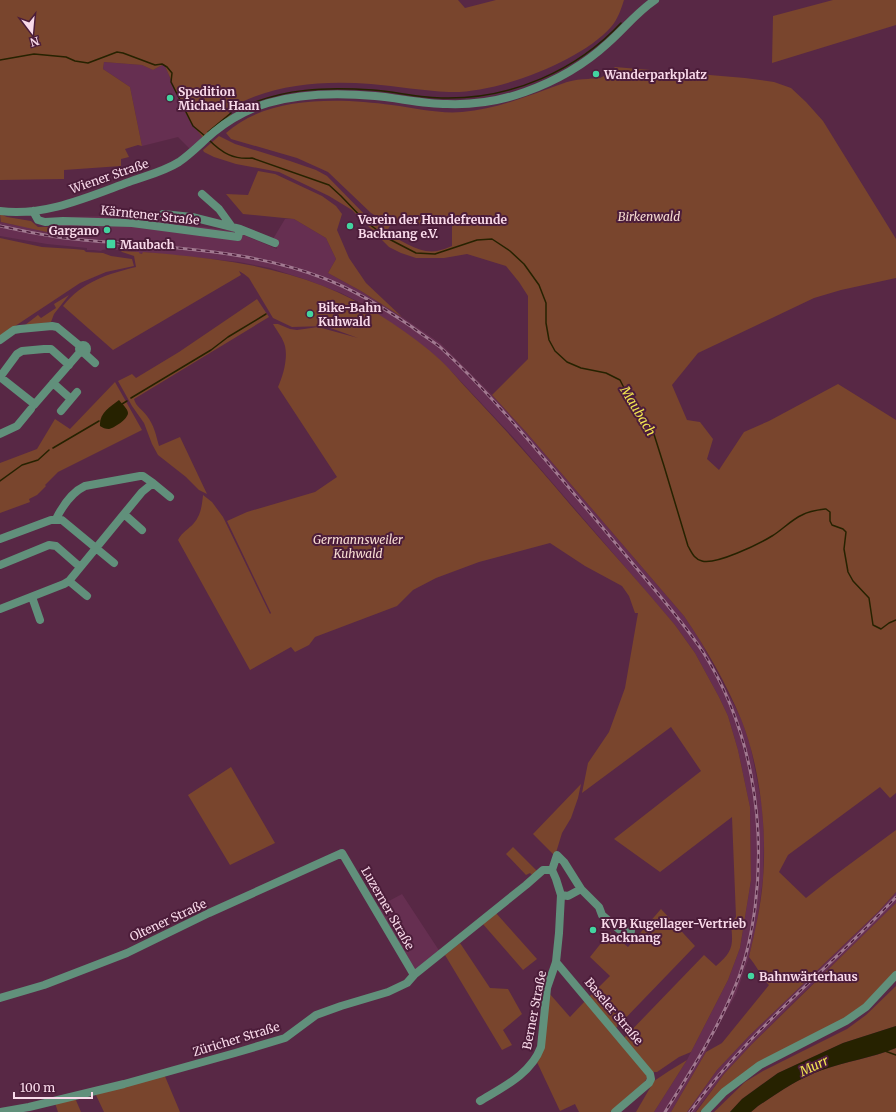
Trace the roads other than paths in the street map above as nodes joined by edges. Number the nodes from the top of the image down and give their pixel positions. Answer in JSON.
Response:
{"nodes":[{"id":1,"x":655,"y":0,"type":"edge"},
{"id":2,"x":202,"y":194,"type":"dead end"},
{"id":3,"x":0,"y":211,"type":"edge"},
{"id":4,"x":33,"y":211,"type":"junction"},
{"id":5,"x":163,"y":214,"type":"dead end"},
{"id":6,"x":236,"y":228,"type":"junction"},
{"id":7,"x":275,"y":243,"type":"dead end"},
{"id":8,"x":0,"y":340,"type":"edge"},
{"id":9,"x":81,"y":350,"type":"junction"},
{"id":10,"x":95,"y":362,"type":"dead end"},
{"id":11,"x":69,"y":364,"type":"junction"},
{"id":12,"x":0,"y":377,"type":"edge"},
{"id":13,"x":53,"y":384,"type":"junction"},
{"id":14,"x":77,"y":392,"type":"dead end"},
{"id":15,"x":71,"y":398,"type":"junction"},
{"id":16,"x":33,"y":406,"type":"junction"},
{"id":17,"x":61,"y":411,"type":"dead end"},
{"id":18,"x":0,"y":434,"type":"edge"},
{"id":19,"x":153,"y":483,"type":"junction"},
{"id":20,"x":170,"y":497,"type":"dead end"},
{"id":21,"x":124,"y":514,"type":"junction"},
{"id":22,"x":56,"y":520,"type":"junction"},
{"id":23,"x":142,"y":530,"type":"dead end"},
{"id":24,"x":0,"y":539,"type":"edge"},
{"id":25,"x":96,"y":548,"type":"junction"},
{"id":26,"x":114,"y":563,"type":"dead end"},
{"id":27,"x":0,"y":565,"type":"edge"},
{"id":28,"x":80,"y":567,"type":"junction"},
{"id":29,"x":69,"y":581,"type":"junction"},
{"id":30,"x":87,"y":596,"type":"dead end"},
{"id":31,"x":32,"y":597,"type":"junction"},
{"id":32,"x":0,"y":609,"type":"edge"},
{"id":33,"x":40,"y":620,"type":"dead end"},
{"id":34,"x":342,"y":853,"type":"joint"},
{"id":35,"x":552,"y":870,"type":"junction"},
{"id":36,"x":581,"y":889,"type":"junction"},
{"id":37,"x":561,"y":895,"type":"junction"},
{"id":38,"x":631,"y":931,"type":"dead end"},
{"id":39,"x":556,"y":962,"type":"junction"},
{"id":40,"x":414,"y":975,"type":"junction"},
{"id":41,"x":896,"y":975,"type":"edge"},
{"id":42,"x":0,"y":998,"type":"edge"},
{"id":43,"x":480,"y":1101,"type":"dead end"},
{"id":44,"x":0,"y":1112,"type":"edge"},
{"id":45,"x":615,"y":1112,"type":"edge"},
{"id":46,"x":705,"y":1112,"type":"edge"}],
"edges":[{"from":1,"to":4,"type":"street","name":"Wiener Straße"},
{"from":2,"to":6,"type":"street","name":"Kärntener Straße"},
{"from":3,"to":4,"type":"street","name":"Wiener Straße"},
{"from":4,"to":6,"type":"street","name":"Kärntener Straße"},
{"from":5,"to":6,"type":"street","name":"Kärntener Straße"},
{"from":6,"to":7,"type":"street","name":"Kärntener Straße"},
{"from":8,"to":9,"type":"street"},
{"from":9,"to":10,"type":"street"},
{"from":9,"to":11,"type":"street"},
{"from":11,"to":12,"type":"street"},
{"from":11,"to":13,"type":"street"},
{"from":12,"to":16,"type":"street"},
{"from":13,"to":15,"type":"street"},
{"from":13,"to":16,"type":"street"},
{"from":14,"to":15,"type":"street"},
{"from":15,"to":17,"type":"street"},
{"from":16,"to":18,"type":"street"},
{"from":19,"to":20,"type":"street"},
{"from":19,"to":21,"type":"street"},
{"from":19,"to":22,"type":"street"},
{"from":21,"to":23,"type":"street"},
{"from":21,"to":25,"type":"street"},
{"from":22,"to":24,"type":"street"},
{"from":22,"to":25,"type":"street"},
{"from":25,"to":26,"type":"street"},
{"from":25,"to":28,"type":"street"},
{"from":27,"to":28,"type":"street"},
{"from":28,"to":29,"type":"street"},
{"from":29,"to":30,"type":"street"},
{"from":29,"to":31,"type":"street"},
{"from":31,"to":32,"type":"street"},
{"from":31,"to":33,"type":"street"},
{"from":34,"to":40,"type":"street","name":"Luzerner Straße"},
{"from":34,"to":42,"type":"street","name":"Oltener Straße"},
{"from":35,"to":36,"type":"street"},
{"from":35,"to":37,"type":"street"},
{"from":35,"to":40,"type":"street","name":"Züricher Straße"},
{"from":36,"to":37,"type":"street"},
{"from":36,"to":38,"type":"street"},
{"from":37,"to":39,"type":"street","name":"Berner Straße"},
{"from":39,"to":43,"type":"street","name":"Berner Straße"},
{"from":39,"to":45,"type":"street","name":"Baseler Straße"},
{"from":40,"to":44,"type":"street","name":"Züricher Straße"},
{"from":41,"to":46,"type":"street"}]}
